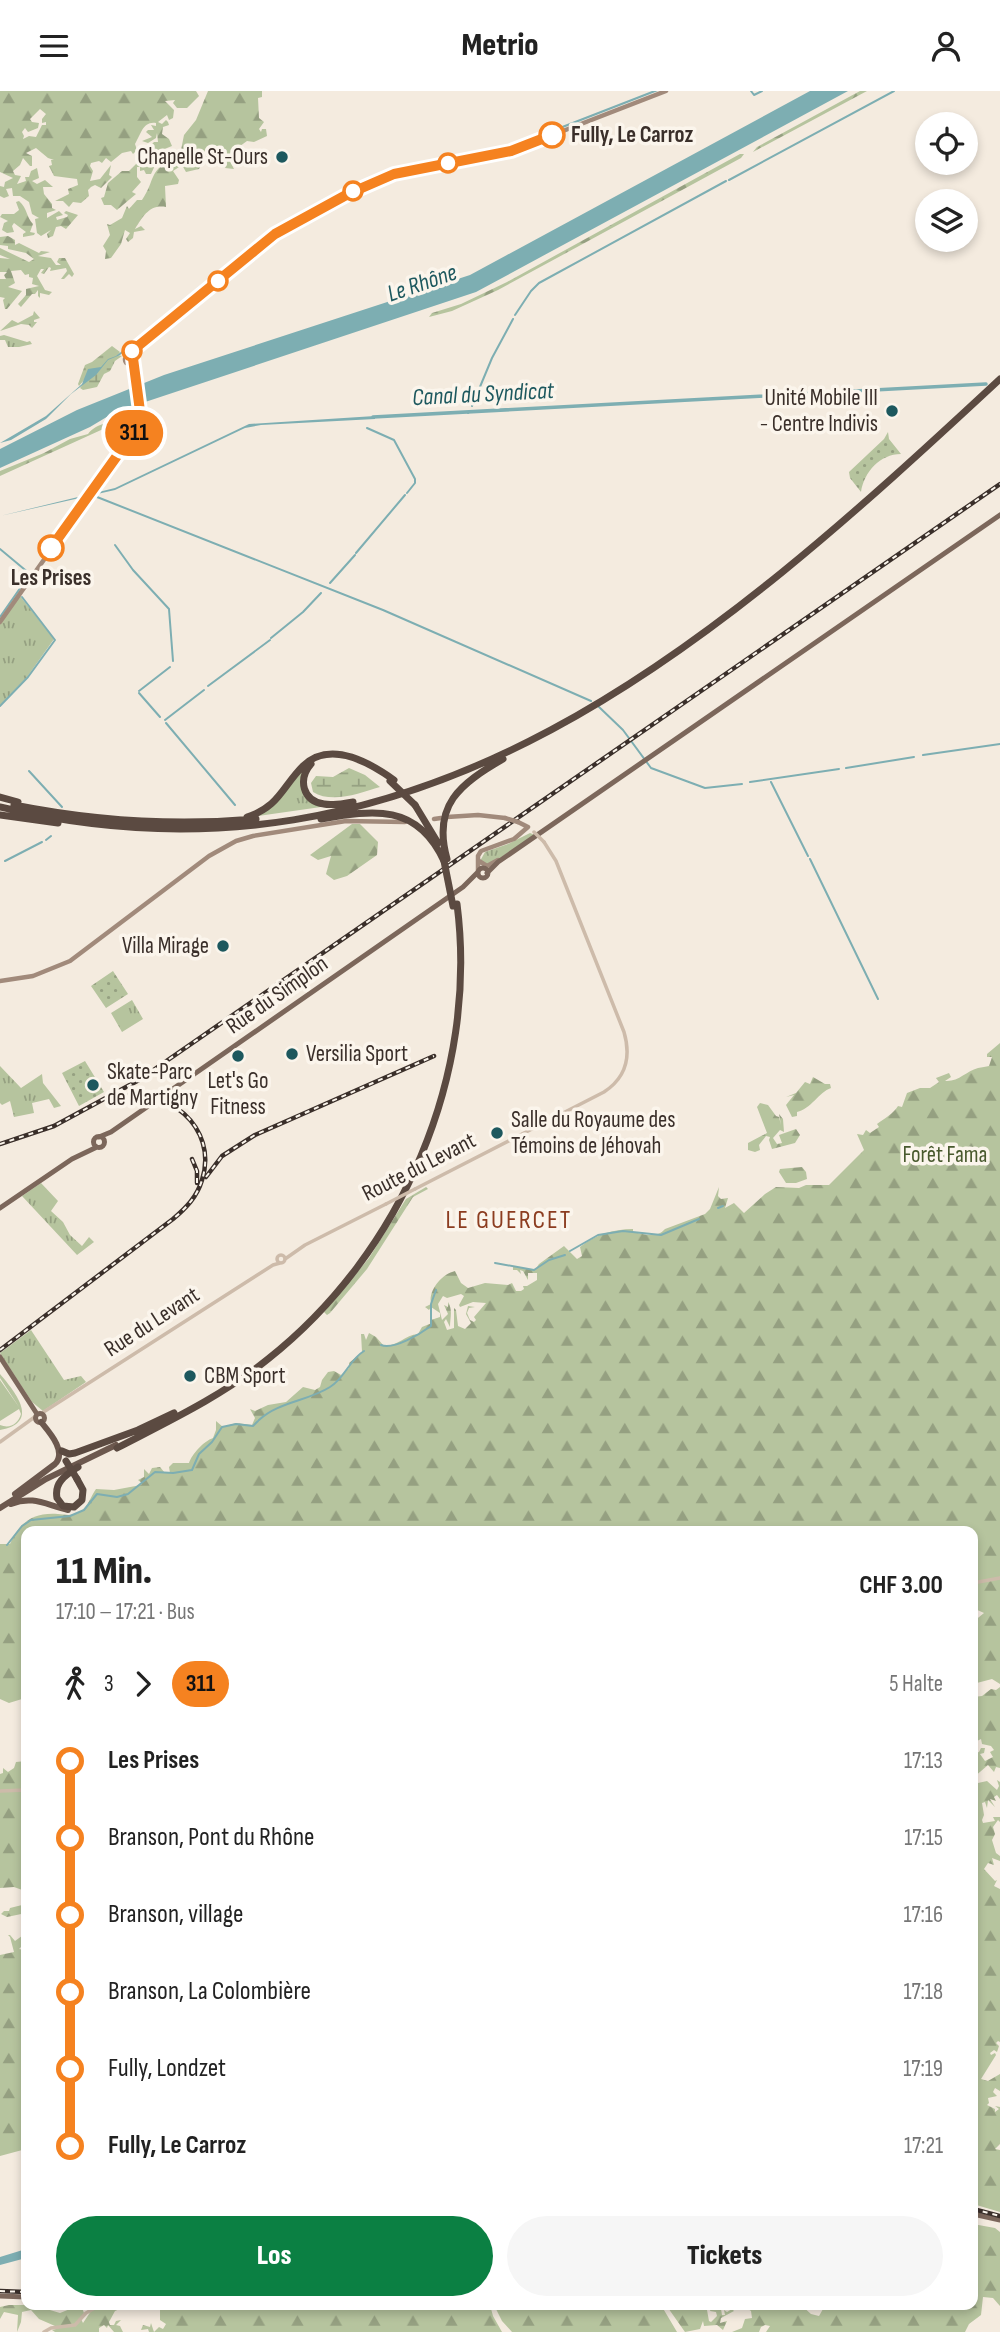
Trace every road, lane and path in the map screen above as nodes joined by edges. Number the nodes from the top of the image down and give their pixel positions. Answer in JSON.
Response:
{"nodes":[{"id":1,"x":666,"y":91,"type":"edge"},
{"id":2,"x":998,"y":385,"type":"edge"},
{"id":3,"x":946,"y":429,"type":"junction"},
{"id":4,"x":913,"y":452,"type":"dead end"},
{"id":5,"x":860,"y":499,"type":"dead end"},
{"id":6,"x":1000,"y":515,"type":"edge"},
{"id":7,"x":834,"y":530,"type":"junction"},
{"id":8,"x":0,"y":622,"type":"edge"},
{"id":9,"x":599,"y":706,"type":"junction"},
{"id":10,"x":525,"y":744,"type":"junction"},
{"id":11,"x":506,"y":757,"type":"junction"},
{"id":12,"x":392,"y":781,"type":"junction"},
{"id":13,"x":353,"y":802,"type":"junction"},
{"id":14,"x":0,"y":806,"type":"edge"},
{"id":15,"x":434,"y":819,"type":"dead end"},
{"id":16,"x":312,"y":820,"type":"junction"},
{"id":17,"x":218,"y":821,"type":"junction"},
{"id":18,"x":405,"y":822,"type":"dead end"},
{"id":19,"x":529,"y":828,"type":"junction"},
{"id":20,"x":444,"y":856,"type":"junction"},
{"id":21,"x":506,"y":857,"type":"junction"},
{"id":22,"x":478,"y":860,"type":"junction"},
{"id":23,"x":482,"y":872,"type":"junction"},
{"id":24,"x":0,"y":981,"type":"edge"},
{"id":25,"x":450,"y":1051,"type":"junction"},
{"id":26,"x":0,"y":1208,"type":"edge"},
{"id":27,"x":278,"y":1261,"type":"joint"},
{"id":28,"x":0,"y":1357,"type":"edge"},
{"id":29,"x":191,"y":1405,"type":"junction"},
{"id":30,"x":40,"y":1418,"type":"junction"},
{"id":31,"x":0,"y":1442,"type":"edge"},
{"id":32,"x":116,"y":1446,"type":"junction"},
{"id":33,"x":61,"y":1451,"type":"junction"},
{"id":34,"x":78,"y":1467,"type":"junction"},
{"id":35,"x":78,"y":1478,"type":"junction"},
{"id":36,"x":22,"y":1494,"type":"junction"},
{"id":37,"x":0,"y":1508,"type":"edge"},
{"id":38,"x":1000,"y":1578,"type":"edge"},
{"id":39,"x":978,"y":1582,"type":"edge"},
{"id":40,"x":21,"y":1790,"type":"edge"},
{"id":41,"x":0,"y":1791,"type":"edge"},
{"id":42,"x":978,"y":2215,"type":"edge"},
{"id":43,"x":1000,"y":2220,"type":"edge"},
{"id":44,"x":0,"y":2296,"type":"edge"},
{"id":45,"x":21,"y":2297,"type":"edge"},
{"id":46,"x":91,"y":2310,"type":"edge"},
{"id":47,"x":44,"y":2332,"type":"edge"}],
"edges":[{"from":1,"to":8,"type":"main road"},
{"from":2,"to":3,"type":"highway"},
{"from":2,"to":9,"type":"highway"},
{"from":3,"to":4,"type":"highway"},
{"from":3,"to":7,"type":"highway"},
{"from":5,"to":7,"type":"highway"},
{"from":6,"to":21,"type":"main road","name":"Rue du Simplon"},
{"from":7,"to":9,"type":"highway"},
{"from":9,"to":10,"type":"highway"},
{"from":9,"to":11,"type":"highway"},
{"from":10,"to":13,"type":"highway"},
{"from":10,"to":14,"type":"highway"},
{"from":11,"to":16,"type":"highway"},
{"from":11,"to":20,"type":"highway"},
{"from":12,"to":13,"type":"highway"},
{"from":12,"to":17,"type":"highway"},
{"from":12,"to":20,"type":"highway","bridge":true},
{"from":13,"to":17,"type":"highway"},
{"from":14,"to":16,"type":"highway"},
{"from":14,"to":17,"type":"highway"},
{"from":15,"to":19,"type":"main road","bridge":true},
{"from":16,"to":20,"type":"highway"},
{"from":18,"to":24,"type":"main road"},
{"from":19,"to":22,"type":"main road"},
{"from":19,"to":27,"type":"street","name":"Route du Levant","bridge":true},
{"from":20,"to":25,"type":"highway","bridge":true},
{"from":21,"to":22,"type":"main road"},
{"from":21,"to":23,"type":"main road","name":"Rue du Simplon"},
{"from":22,"to":23,"type":"main road"},
{"from":23,"to":26,"type":"main road","name":"Rue du Simplon"},
{"from":25,"to":29,"type":"highway"},
{"from":25,"to":32,"type":"highway"},
{"from":27,"to":30,"type":"street","name":"Rue du Levant"},
{"from":28,"to":30,"type":"main road"},
{"from":29,"to":32,"type":"highway"},
{"from":29,"to":33,"type":"highway"},
{"from":30,"to":31,"type":"street"},
{"from":30,"to":33,"type":"highway"},
{"from":32,"to":34,"type":"highway"},
{"from":32,"to":36,"type":"highway"},
{"from":33,"to":35,"type":"highway","bridge":true},
{"from":33,"to":37,"type":"highway"},
{"from":34,"to":35,"type":"highway"},
{"from":34,"to":36,"type":"highway"},
{"from":35,"to":37,"type":"highway"},
{"from":36,"to":37,"type":"highway"},
{"from":38,"to":39,"type":"street"},
{"from":40,"to":41,"type":"street"},
{"from":42,"to":43,"type":"main road"},
{"from":44,"to":45,"type":"main road"},
{"from":46,"to":47,"type":"street"}]}
